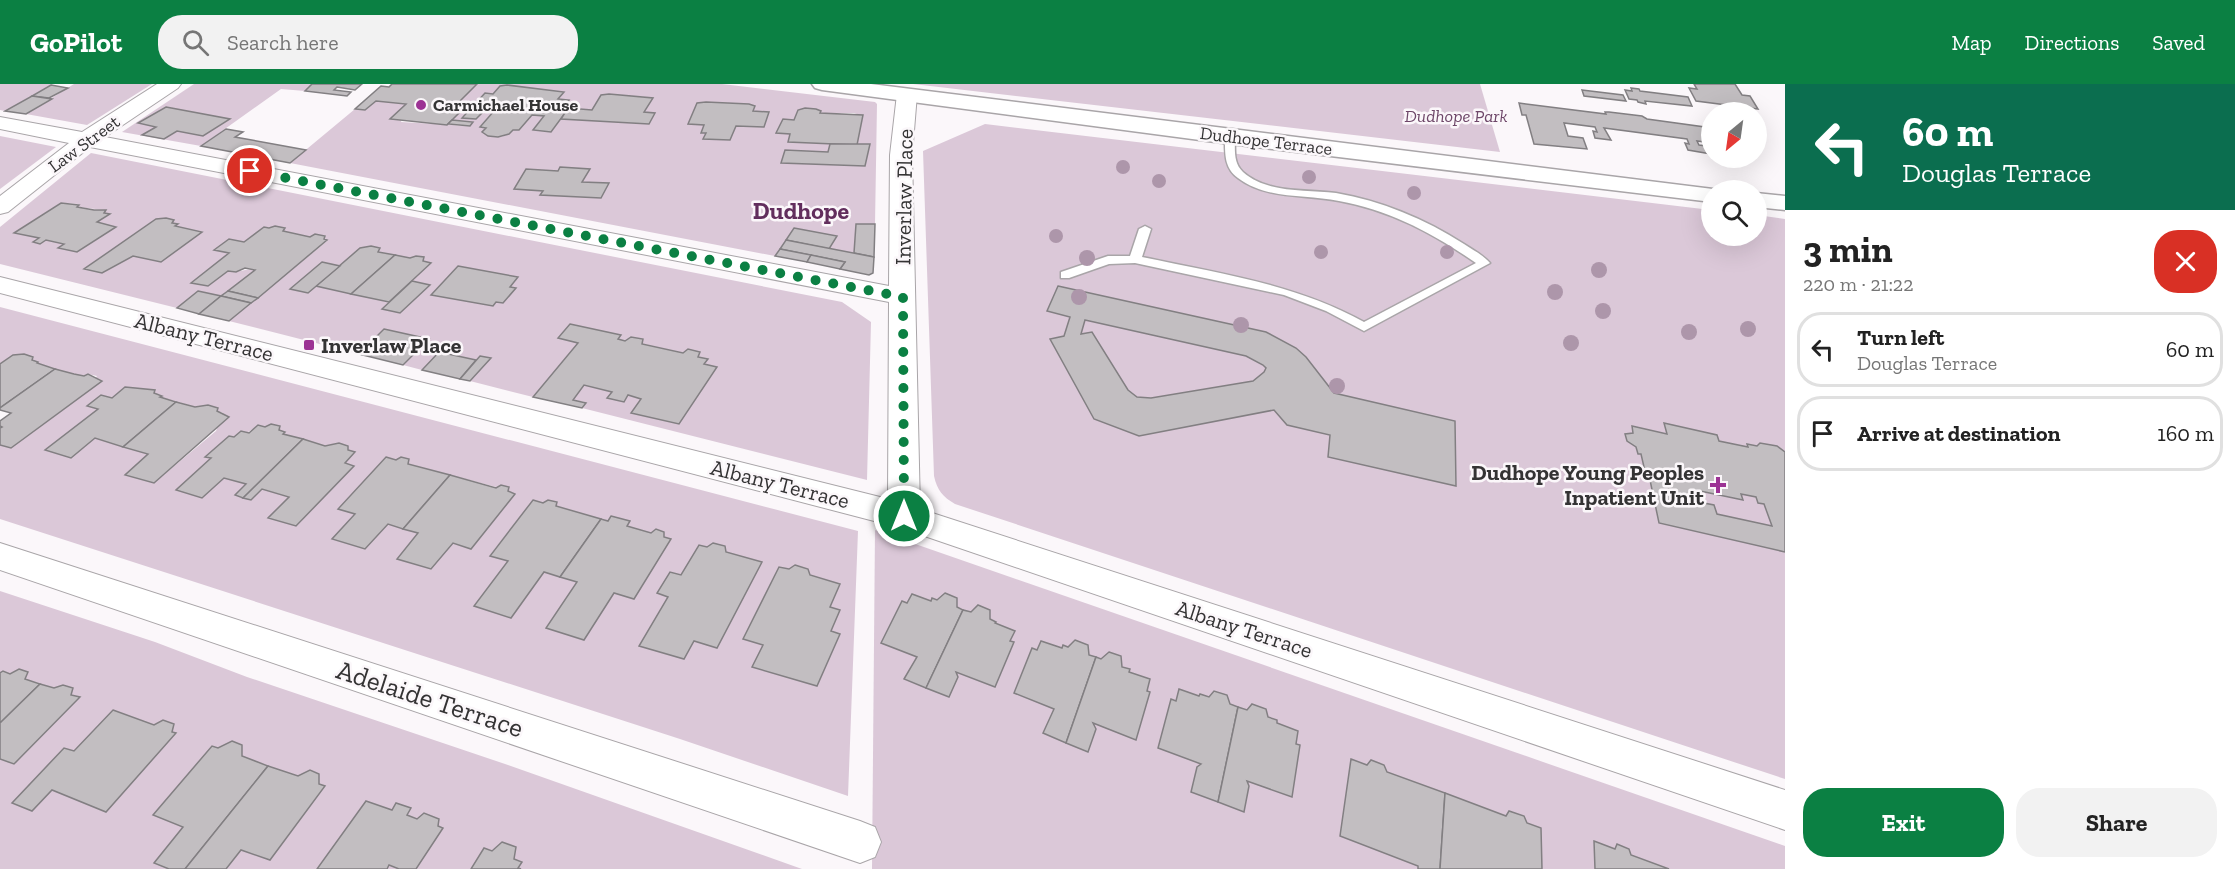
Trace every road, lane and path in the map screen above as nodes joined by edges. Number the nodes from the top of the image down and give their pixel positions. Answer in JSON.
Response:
{"nodes":[{"id":1,"x":171,"y":84,"type":"edge"},
{"id":2,"x":822,"y":84,"type":"edge"},
{"id":3,"x":907,"y":94,"type":"junction"},
{"id":4,"x":0,"y":123,"type":"edge"},
{"id":5,"x":1230,"y":137,"type":"junction"},
{"id":6,"x":87,"y":139,"type":"junction"},
{"id":7,"x":1701,"y":194,"type":"edge"},
{"id":8,"x":1767,"y":201,"type":"edge"},
{"id":9,"x":1785,"y":202,"type":"edge"},
{"id":10,"x":0,"y":207,"type":"edge"},
{"id":11,"x":1145,"y":229,"type":"dead end"},
{"id":12,"x":1135,"y":259,"type":"junction"},
{"id":13,"x":1065,"y":275,"type":"dead end"},
{"id":14,"x":0,"y":285,"type":"edge"},
{"id":15,"x":903,"y":297,"type":"junction"},
{"id":16,"x":904,"y":516,"type":"junction"},
{"id":17,"x":0,"y":556,"type":"edge"},
{"id":18,"x":1785,"y":810,"type":"edge"},
{"id":19,"x":860,"y":842,"type":"dead end"}],
"edges":[{"from":1,"to":6,"type":"street","name":"Law Street"},
{"from":2,"to":3,"type":"street","name":"Dudhope Terrace"},
{"from":3,"to":5,"type":"street","name":"Dudhope Terrace"},
{"from":3,"to":15,"type":"street","name":"Inverlaw Place"},
{"from":4,"to":6,"type":"street"},
{"from":5,"to":7,"type":"street","name":"Dudhope Terrace"},
{"from":5,"to":12,"type":"lane"},
{"from":6,"to":10,"type":"street","name":"Law Street"},
{"from":6,"to":15,"type":"street"},
{"from":8,"to":9,"type":"street"},
{"from":11,"to":12,"type":"lane"},
{"from":12,"to":13,"type":"lane"},
{"from":14,"to":16,"type":"street","name":"Albany Terrace"},
{"from":15,"to":16,"type":"street","name":"Inverlaw Place"},
{"from":16,"to":18,"type":"street","name":"Albany Terrace"},
{"from":17,"to":19,"type":"street","name":"Adelaide Terrace"}]}
